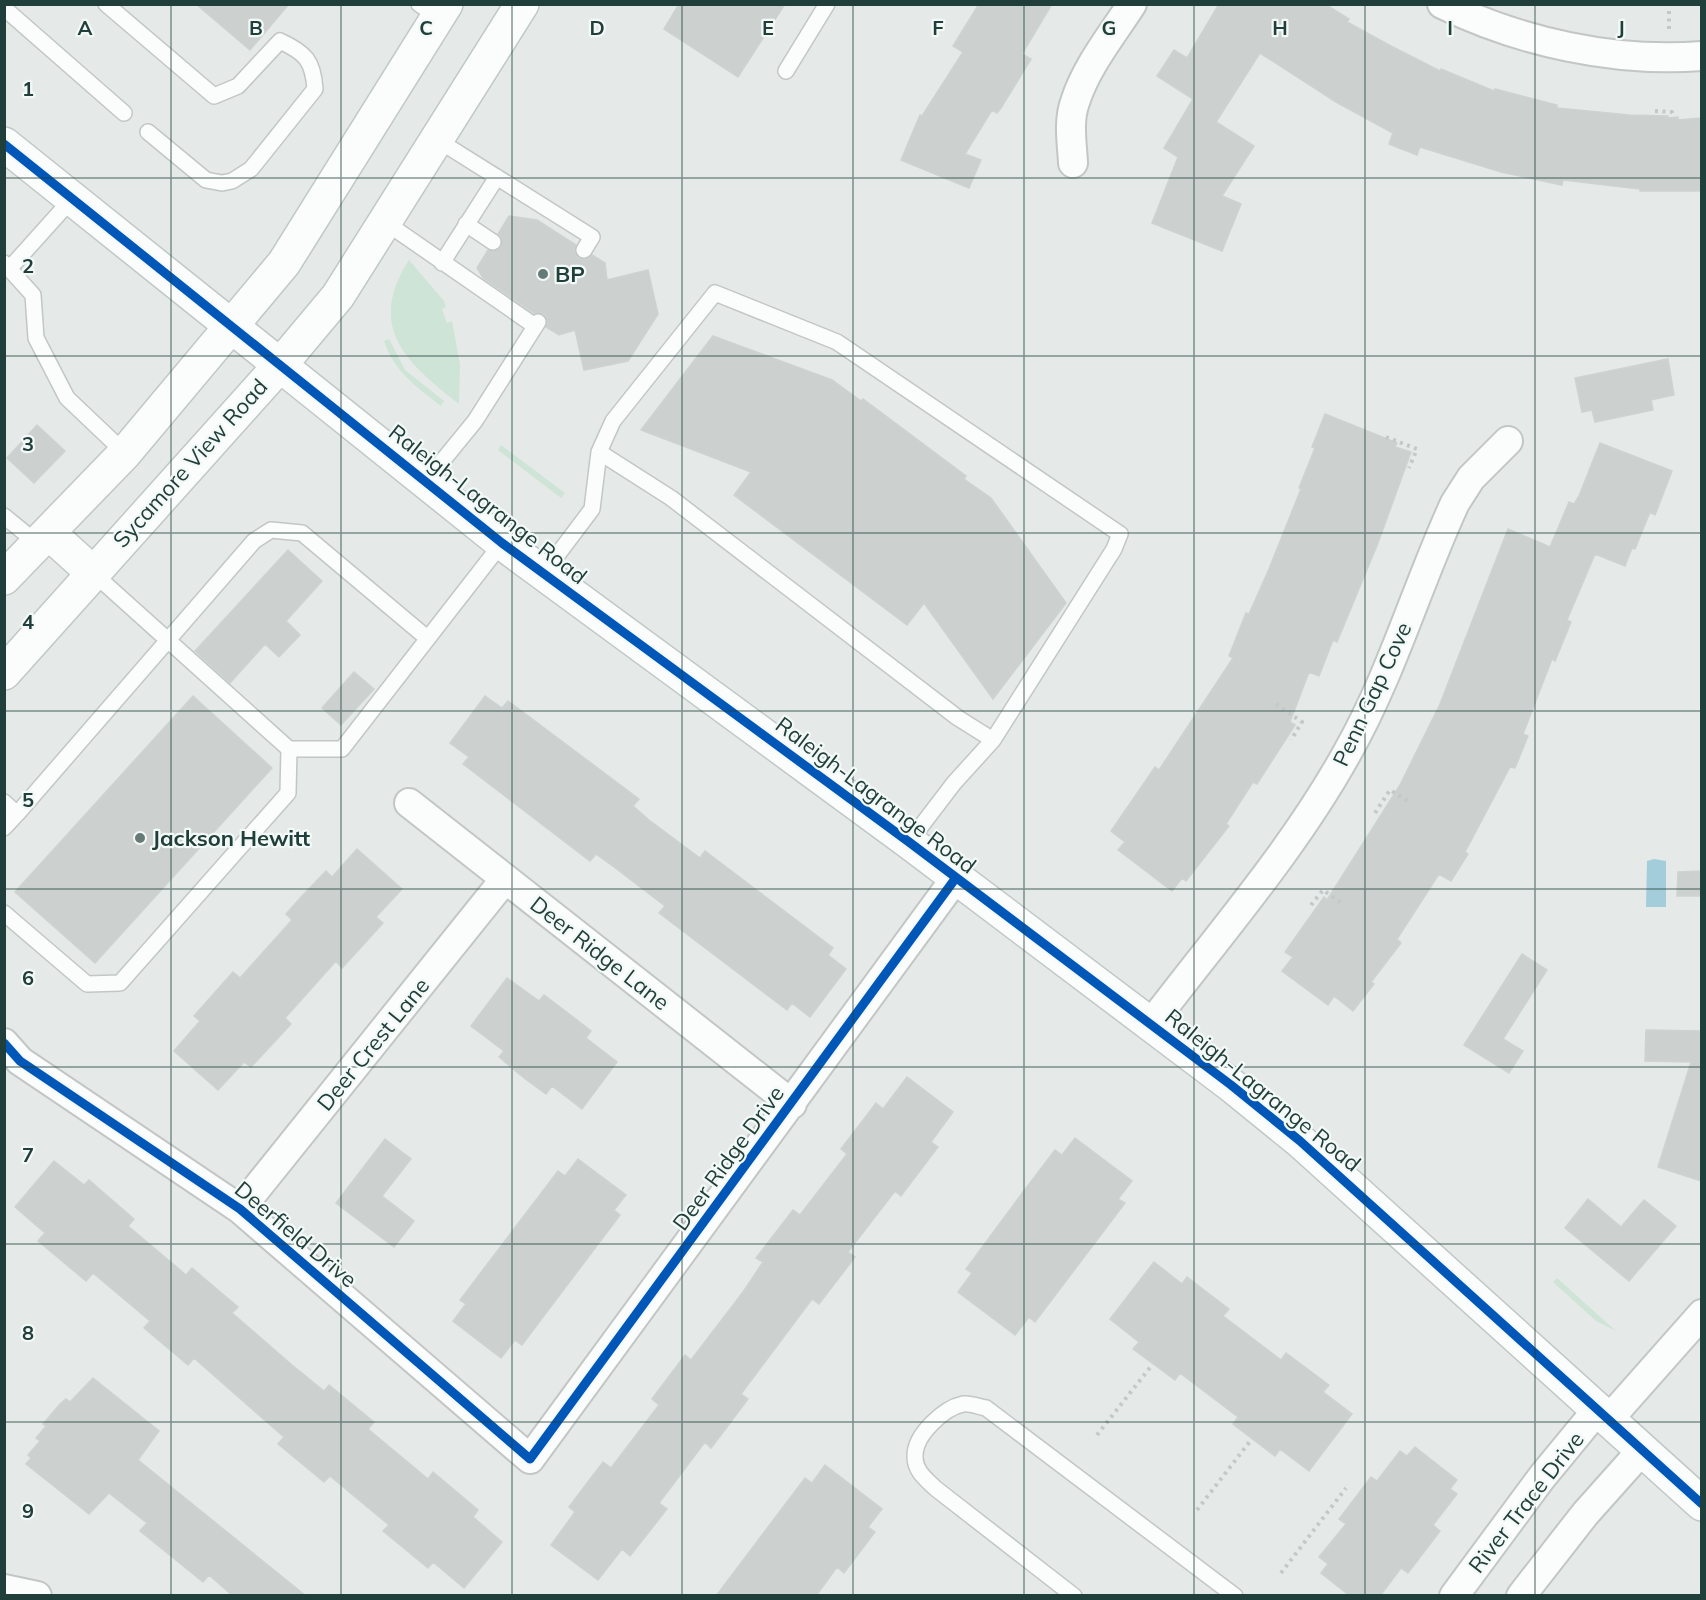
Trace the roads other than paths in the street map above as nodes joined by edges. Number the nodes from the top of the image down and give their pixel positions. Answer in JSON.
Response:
{"nodes":[{"id":1,"x":106,"y":4,"type":"edge"},
{"id":2,"x":522,"y":4,"type":"edge"},
{"id":3,"x":827,"y":4,"type":"edge"},
{"id":4,"x":1132,"y":4,"type":"edge"},
{"id":5,"x":1442,"y":4,"type":"edge"},
{"id":6,"x":4,"y":8,"type":"edge"},
{"id":7,"x":434,"y":9,"type":"edge"},
{"id":8,"x":1701,"y":56,"type":"edge"},
{"id":9,"x":786,"y":71,"type":"dead end"},
{"id":10,"x":124,"y":113,"type":"dead end"},
{"id":11,"x":148,"y":132,"type":"dead end"},
{"id":12,"x":436,"y":139,"type":"junction"},
{"id":13,"x":4,"y":144,"type":"edge"},
{"id":14,"x":1073,"y":163,"type":"dead end"},
{"id":15,"x":496,"y":177,"type":"junction"},
{"id":16,"x":72,"y":199,"type":"junction"},
{"id":17,"x":385,"y":222,"type":"junction"},
{"id":18,"x":466,"y":224,"type":"junction"},
{"id":19,"x":493,"y":242,"type":"dead end"},
{"id":20,"x":584,"y":250,"type":"dead end"},
{"id":21,"x":442,"y":263,"type":"junction"},
{"id":22,"x":7,"y":266,"type":"edge"},
{"id":23,"x":232,"y":324,"type":"junction"},
{"id":24,"x":280,"y":364,"type":"junction"},
{"id":25,"x":1509,"y":441,"type":"dead end"},
{"id":26,"x":599,"y":452,"type":"junction"},
{"id":27,"x":125,"y":453,"type":"junction"},
{"id":28,"x":426,"y":481,"type":"junction"},
{"id":29,"x":4,"y":516,"type":"edge"},
{"id":30,"x":43,"y":538,"type":"junction"},
{"id":31,"x":502,"y":543,"type":"junction"},
{"id":32,"x":92,"y":572,"type":"junction"},
{"id":33,"x":543,"y":574,"type":"junction"},
{"id":34,"x":4,"y":578,"type":"edge"},
{"id":35,"x":426,"y":638,"type":"junction"},
{"id":36,"x":166,"y":642,"type":"junction"},
{"id":37,"x":4,"y":673,"type":"edge"},
{"id":38,"x":993,"y":740,"type":"junction"},
{"id":39,"x":289,"y":749,"type":"junction"},
{"id":40,"x":4,"y":802,"type":"edge"},
{"id":41,"x":409,"y":803,"type":"dead end"},
{"id":42,"x":17,"y":814,"type":"junction"},
{"id":43,"x":4,"y":828,"type":"edge"},
{"id":44,"x":909,"y":842,"type":"junction"},
{"id":45,"x":505,"y":879,"type":"junction"},
{"id":46,"x":955,"y":879,"type":"junction"},
{"id":47,"x":4,"y":913,"type":"edge"},
{"id":48,"x":1151,"y":1024,"type":"junction"},
{"id":49,"x":10,"y":1054,"type":"edge"},
{"id":50,"x":792,"y":1104,"type":"junction"},
{"id":51,"x":240,"y":1209,"type":"junction"},
{"id":52,"x":1701,"y":1314,"type":"edge"},
{"id":53,"x":1604,"y":1414,"type":"junction"},
{"id":54,"x":1643,"y":1449,"type":"junction"},
{"id":55,"x":530,"y":1459,"type":"joint"},
{"id":56,"x":1701,"y":1504,"type":"edge"},
{"id":57,"x":4,"y":1589,"type":"edge"},
{"id":58,"x":37,"y":1596,"type":"edge"},
{"id":59,"x":1074,"y":1596,"type":"edge"},
{"id":60,"x":1234,"y":1596,"type":"edge"},
{"id":61,"x":1454,"y":1596,"type":"edge"},
{"id":62,"x":1521,"y":1596,"type":"edge"}],
"edges":[{"from":1,"to":11,"type":"lane"},
{"from":2,"to":12,"type":"main road","name":"Sycamore View Road"},
{"from":3,"to":9,"type":"lane"},
{"from":4,"to":14,"type":"street"},
{"from":5,"to":8,"type":"street"},
{"from":6,"to":10,"type":"lane"},
{"from":7,"to":23,"type":"main road"},
{"from":12,"to":15,"type":"lane"},
{"from":12,"to":17,"type":"main road","name":"Sycamore View Road"},
{"from":13,"to":16,"type":"main road","name":"Raleigh-Lagrange Road"},
{"from":15,"to":18,"type":"lane"},
{"from":15,"to":20,"type":"lane"},
{"from":16,"to":22,"type":"lane"},
{"from":16,"to":23,"type":"main road","name":"Raleigh-Lagrange Road"},
{"from":17,"to":21,"type":"lane"},
{"from":17,"to":24,"type":"main road","name":"Sycamore View Road"},
{"from":18,"to":19,"type":"lane"},
{"from":18,"to":21,"type":"lane"},
{"from":21,"to":28,"type":"lane"},
{"from":22,"to":27,"type":"lane"},
{"from":23,"to":24,"type":"main road","name":"Raleigh-Lagrange Road"},
{"from":23,"to":27,"type":"main road"},
{"from":24,"to":28,"type":"main road","name":"Raleigh-Lagrange Road"},
{"from":24,"to":32,"type":"main road","name":"Sycamore View Road"},
{"from":25,"to":48,"type":"street","name":"Penn Gap Cove"},
{"from":26,"to":33,"type":"lane"},
{"from":26,"to":38,"type":"lane"},
{"from":26,"to":38,"type":"lane"},
{"from":27,"to":30,"type":"main road"},
{"from":28,"to":31,"type":"main road","name":"Raleigh-Lagrange Road"},
{"from":29,"to":30,"type":"lane"},
{"from":30,"to":32,"type":"main road"},
{"from":30,"to":34,"type":"main road"},
{"from":31,"to":33,"type":"main road","name":"Raleigh-Lagrange Road"},
{"from":31,"to":35,"type":"lane"},
{"from":32,"to":36,"type":"lane"},
{"from":32,"to":37,"type":"main road","name":"Sycamore View Road"},
{"from":33,"to":44,"type":"main road","name":"Raleigh-Lagrange Road"},
{"from":35,"to":36,"type":"lane"},
{"from":35,"to":39,"type":"lane"},
{"from":36,"to":39,"type":"lane"},
{"from":36,"to":42,"type":"lane"},
{"from":38,"to":44,"type":"lane"},
{"from":39,"to":47,"type":"lane"},
{"from":40,"to":42,"type":"lane"},
{"from":41,"to":45,"type":"street","name":"Deer Ridge Lane"},
{"from":42,"to":43,"type":"lane"},
{"from":44,"to":46,"type":"main road","name":"Raleigh-Lagrange Road"},
{"from":45,"to":50,"type":"street","name":"Deer Ridge Lane"},
{"from":45,"to":51,"type":"street","name":"Deer Crest Lane"},
{"from":46,"to":48,"type":"main road","name":"Raleigh-Lagrange Road"},
{"from":46,"to":50,"type":"street","name":"Deer Ridge Drive"},
{"from":48,"to":53,"type":"main road","name":"Raleigh-Lagrange Road"},
{"from":49,"to":51,"type":"street","name":"Deerfield Drive"},
{"from":50,"to":55,"type":"street","name":"Deer Ridge Drive"},
{"from":51,"to":55,"type":"street","name":"Deerfield Drive"},
{"from":52,"to":53,"type":"street","name":"River Trace Drive"},
{"from":53,"to":54,"type":"main road","name":"Raleigh-Lagrange Road"},
{"from":53,"to":61,"type":"street","name":"River Trace Drive"},
{"from":54,"to":56,"type":"main road","name":"Raleigh-Lagrange Road"},
{"from":54,"to":62,"type":"street"},
{"from":57,"to":58,"type":"street"},
{"from":59,"to":60,"type":"lane"}]}
